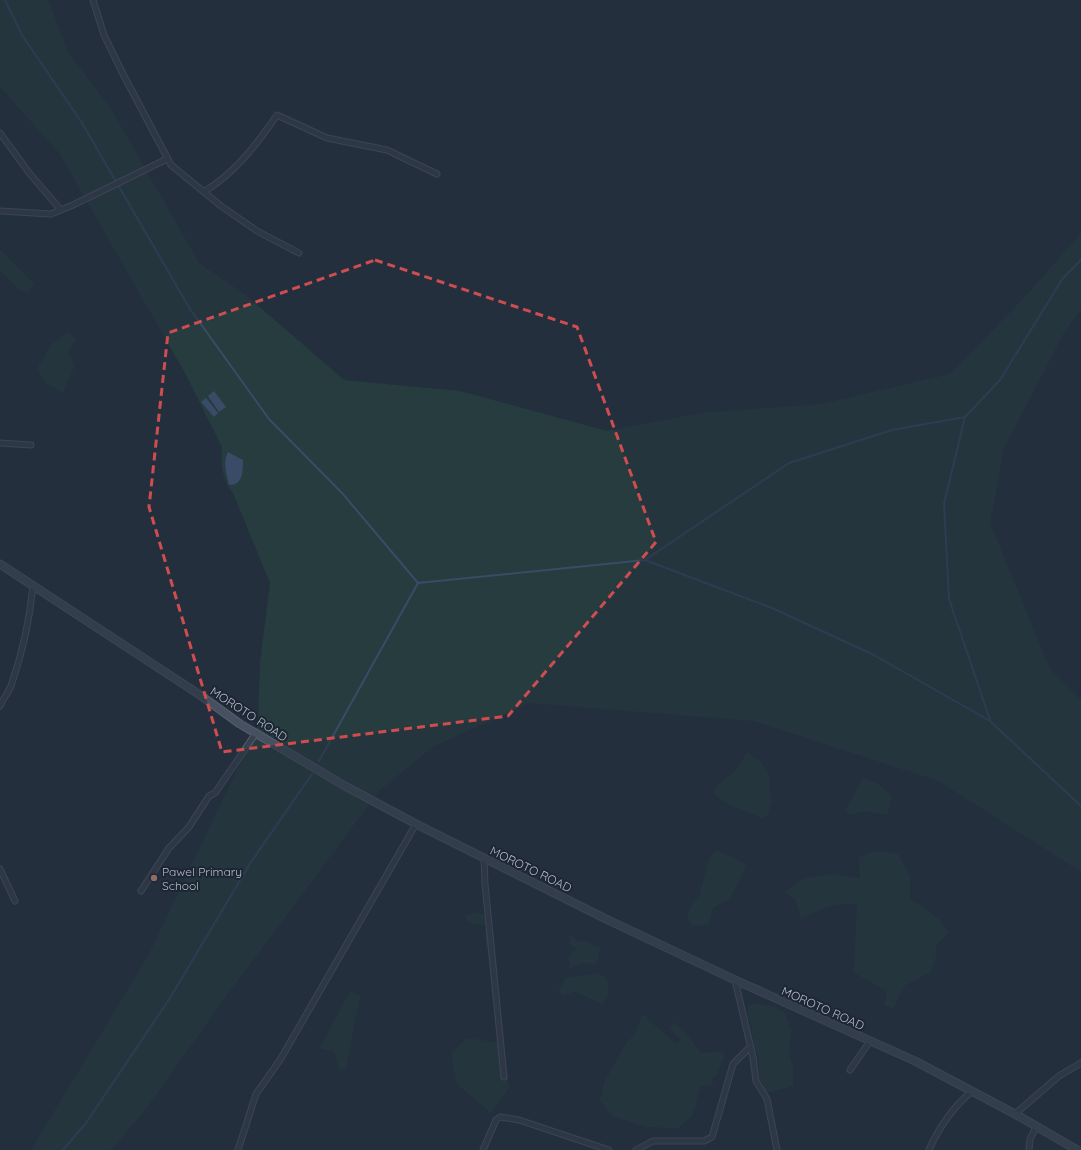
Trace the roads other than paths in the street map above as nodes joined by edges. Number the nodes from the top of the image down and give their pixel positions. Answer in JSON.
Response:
{"nodes":[{"id":1,"x":93,"y":0,"type":"edge"},
{"id":2,"x":0,"y":133,"type":"edge"},
{"id":3,"x":167,"y":159,"type":"junction"},
{"id":4,"x":437,"y":174,"type":"dead end"},
{"id":5,"x":205,"y":191,"type":"junction"},
{"id":6,"x":61,"y":210,"type":"junction"},
{"id":7,"x":0,"y":211,"type":"edge"},
{"id":8,"x":298,"y":253,"type":"dead end"},
{"id":9,"x":0,"y":444,"type":"edge"},
{"id":10,"x":31,"y":445,"type":"dead end"},
{"id":11,"x":0,"y":564,"type":"edge"},
{"id":12,"x":33,"y":585,"type":"junction"},
{"id":13,"x":0,"y":706,"type":"edge"},
{"id":14,"x":256,"y":733,"type":"junction"},
{"id":15,"x":416,"y":824,"type":"junction"},
{"id":16,"x":484,"y":858,"type":"junction"},
{"id":17,"x":0,"y":868,"type":"edge"},
{"id":18,"x":142,"y":891,"type":"dead end"},
{"id":19,"x":15,"y":901,"type":"dead end"},
{"id":20,"x":735,"y":980,"type":"junction"},
{"id":21,"x":870,"y":1041,"type":"junction"},
{"id":22,"x":750,"y":1048,"type":"junction"},
{"id":23,"x":1081,"y":1063,"type":"edge"},
{"id":24,"x":850,"y":1070,"type":"dead end"},
{"id":25,"x":504,"y":1077,"type":"dead end"},
{"id":26,"x":972,"y":1092,"type":"junction"},
{"id":27,"x":1015,"y":1114,"type":"junction"},
{"id":28,"x":1036,"y":1127,"type":"junction"},
{"id":29,"x":1077,"y":1149,"type":"edge"},
{"id":30,"x":238,"y":1150,"type":"edge"},
{"id":31,"x":483,"y":1150,"type":"edge"},
{"id":32,"x":609,"y":1150,"type":"edge"},
{"id":33,"x":636,"y":1150,"type":"edge"},
{"id":34,"x":777,"y":1150,"type":"edge"},
{"id":35,"x":929,"y":1150,"type":"edge"},
{"id":36,"x":1029,"y":1150,"type":"edge"}],
"edges":[{"from":1,"to":3,"type":"street"},
{"from":2,"to":6,"type":"street"},
{"from":3,"to":5,"type":"street"},
{"from":3,"to":6,"type":"street"},
{"from":4,"to":5,"type":"street"},
{"from":5,"to":8,"type":"street"},
{"from":6,"to":7,"type":"street"},
{"from":9,"to":10,"type":"street"},
{"from":11,"to":12,"type":"main road","name":"MOROTO ROAD"},
{"from":12,"to":13,"type":"street"},
{"from":12,"to":14,"type":"main road","name":"MOROTO ROAD"},
{"from":14,"to":15,"type":"main road","name":"MOROTO ROAD"},
{"from":14,"to":18,"type":"street"},
{"from":15,"to":16,"type":"main road","name":"MOROTO ROAD"},
{"from":15,"to":30,"type":"street"},
{"from":16,"to":20,"type":"main road","name":"MOROTO ROAD"},
{"from":16,"to":25,"type":"street"},
{"from":17,"to":19,"type":"street"},
{"from":20,"to":21,"type":"main road","name":"MOROTO ROAD"},
{"from":20,"to":22,"type":"street"},
{"from":21,"to":24,"type":"street"},
{"from":21,"to":26,"type":"main road","name":"MOROTO ROAD"},
{"from":22,"to":33,"type":"street"},
{"from":22,"to":34,"type":"street"},
{"from":23,"to":27,"type":"street"},
{"from":26,"to":27,"type":"main road","name":"MOROTO ROAD"},
{"from":26,"to":35,"type":"street"},
{"from":27,"to":28,"type":"main road","name":"MOROTO ROAD"},
{"from":28,"to":29,"type":"main road","name":"MOROTO ROAD"},
{"from":28,"to":36,"type":"street"},
{"from":31,"to":32,"type":"street"}]}
